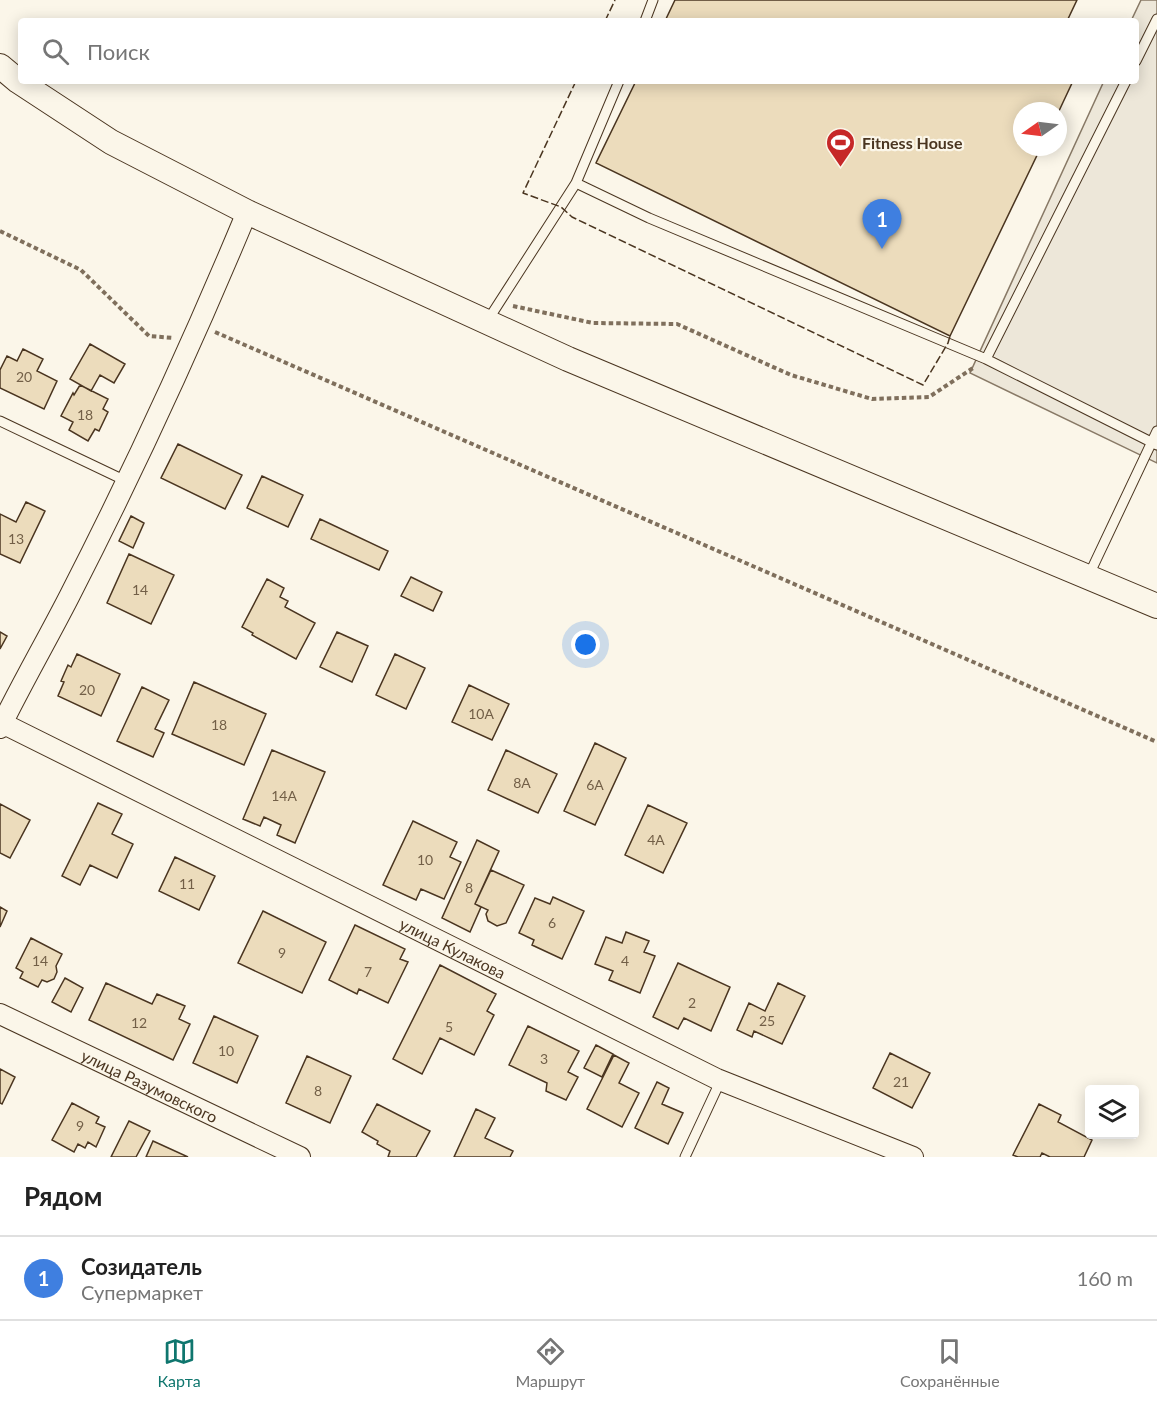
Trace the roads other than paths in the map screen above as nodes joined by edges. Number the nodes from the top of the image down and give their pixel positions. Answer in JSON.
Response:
{"nodes":[{"id":1,"x":653,"y":0,"type":"edge"},
{"id":2,"x":646,"y":18,"type":"edge"},
{"id":3,"x":1157,"y":19,"type":"edge"},
{"id":4,"x":1139,"y":55,"type":"edge"},
{"id":5,"x":0,"y":66,"type":"edge"},
{"id":6,"x":18,"y":81,"type":"edge"},
{"id":7,"x":23,"y":84,"type":"edge"},
{"id":8,"x":618,"y":84,"type":"edge"},
{"id":9,"x":1124,"y":84,"type":"edge"},
{"id":10,"x":576,"y":183,"type":"junction"},
{"id":11,"x":247,"y":212,"type":"junction"},
{"id":12,"x":493,"y":313,"type":"junction"},
{"id":13,"x":986,"y":359,"type":"junction"},
{"id":14,"x":0,"y":421,"type":"edge"},
{"id":15,"x":1157,"y":430,"type":"edge"},
{"id":16,"x":1154,"y":444,"type":"edge"},
{"id":17,"x":126,"y":481,"type":"junction"},
{"id":18,"x":1088,"y":577,"type":"junction"},
{"id":19,"x":1157,"y":606,"type":"edge"},
{"id":20,"x":1,"y":724,"type":"edge"},
{"id":21,"x":0,"y":1014,"type":"edge"},
{"id":22,"x":719,"y":1084,"type":"dead end"},
{"id":23,"x":300,"y":1157,"type":"edge"},
{"id":24,"x":685,"y":1157,"type":"edge"},
{"id":25,"x":913,"y":1157,"type":"edge"}],
"edges":[{"from":1,"to":2,"type":"lane"},
{"from":3,"to":4,"type":"lane"},
{"from":5,"to":6,"type":"street"},
{"from":7,"to":11,"type":"street"},
{"from":8,"to":10,"type":"lane"},
{"from":9,"to":13,"type":"lane"},
{"from":10,"to":12,"type":"lane"},
{"from":10,"to":13,"type":"lane"},
{"from":11,"to":12,"type":"street"},
{"from":11,"to":17,"type":"street"},
{"from":12,"to":18,"type":"street"},
{"from":13,"to":16,"type":"lane"},
{"from":14,"to":17,"type":"lane"},
{"from":15,"to":16,"type":"lane"},
{"from":16,"to":18,"type":"lane"},
{"from":17,"to":20,"type":"street"},
{"from":18,"to":19,"type":"street"},
{"from":20,"to":25,"type":"street","name":"улица Кулакова"},
{"from":21,"to":23,"type":"street","name":"улица Разумовского"},
{"from":22,"to":24,"type":"lane"}]}
